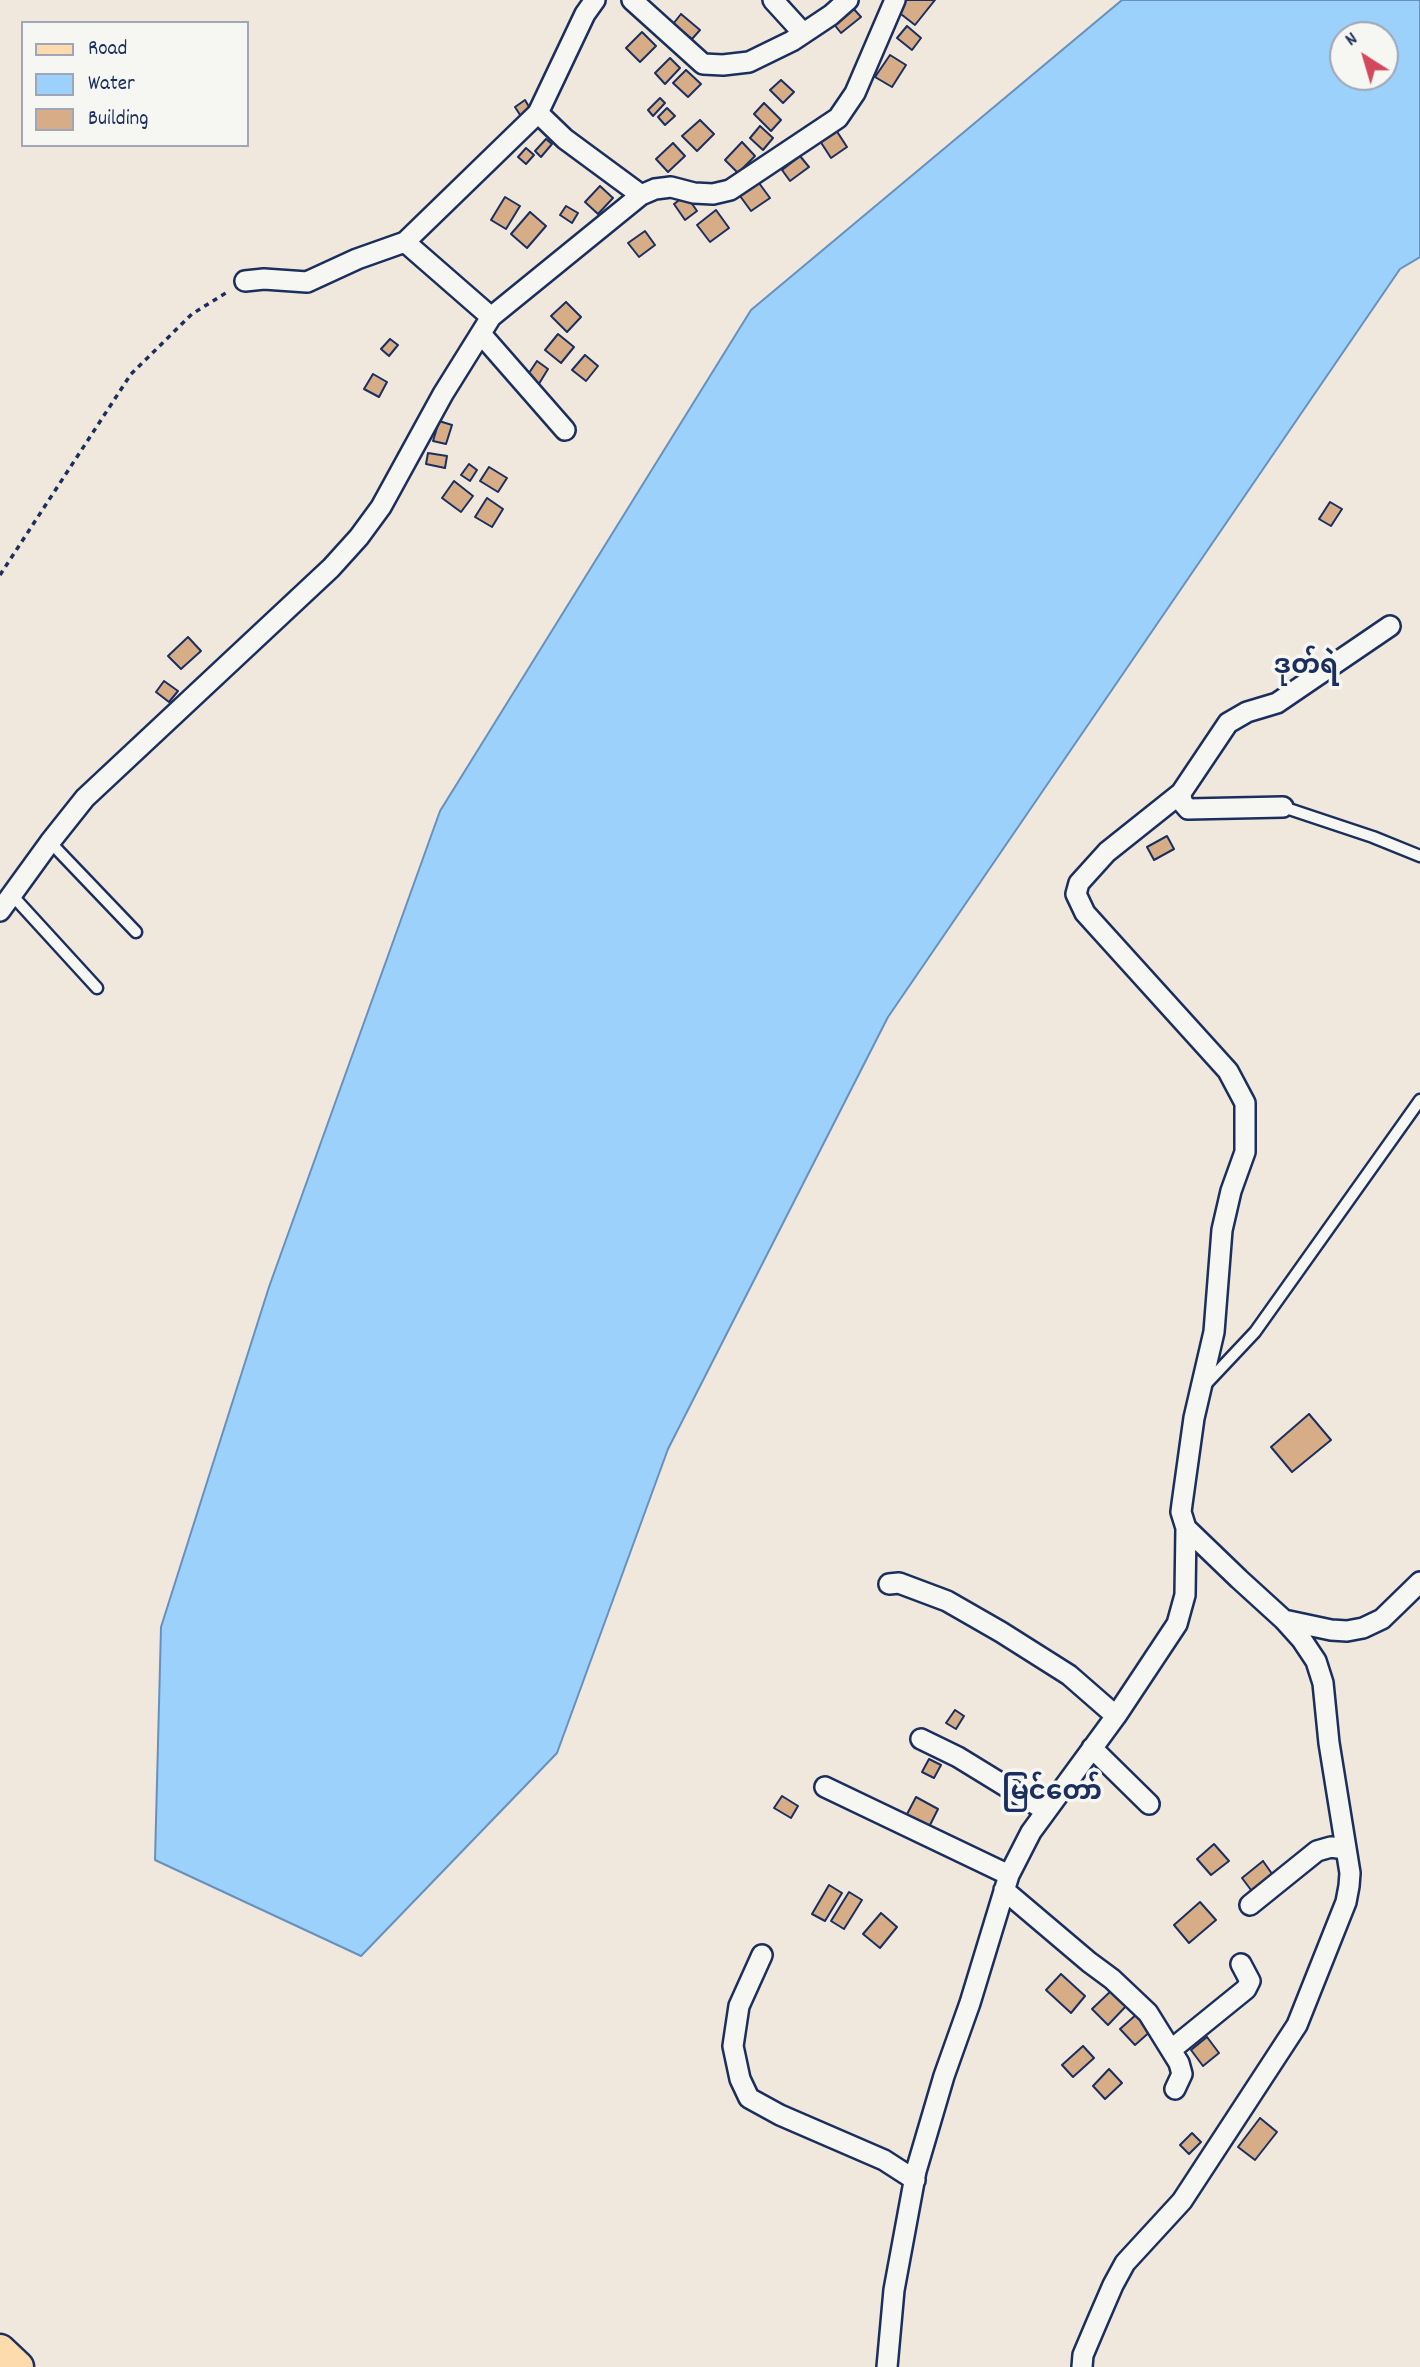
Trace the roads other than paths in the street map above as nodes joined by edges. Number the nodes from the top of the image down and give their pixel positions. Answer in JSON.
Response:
{"nodes":[{"id":1,"x":595,"y":0,"type":"edge"},
{"id":2,"x":632,"y":0,"type":"edge"},
{"id":3,"x":773,"y":0,"type":"edge"},
{"id":4,"x":848,"y":0,"type":"edge"},
{"id":5,"x":895,"y":0,"type":"edge"},
{"id":6,"x":803,"y":33,"type":"junction"},
{"id":7,"x":538,"y":113,"type":"junction"},
{"id":8,"x":641,"y":195,"type":"junction"},
{"id":9,"x":405,"y":242,"type":"junction"},
{"id":10,"x":245,"y":281,"type":"road end"},
{"id":11,"x":491,"y":317,"type":"junction"},
{"id":12,"x":481,"y":334,"type":"junction"},
{"id":13,"x":565,"y":430,"type":"dead end"},
{"id":14,"x":1390,"y":626,"type":"dead end"},
{"id":15,"x":1181,"y":793,"type":"junction"},
{"id":16,"x":1283,"y":807,"type":"joint"},
{"id":17,"x":50,"y":842,"type":"junction"},
{"id":18,"x":1420,"y":856,"type":"edge"},
{"id":19,"x":11,"y":894,"type":"junction"},
{"id":20,"x":0,"y":911,"type":"edge"},
{"id":21,"x":136,"y":932,"type":"dead end"},
{"id":22,"x":97,"y":988,"type":"dead end"},
{"id":23,"x":1420,"y":1100,"type":"edge"},
{"id":24,"x":1201,"y":1390,"type":"junction"},
{"id":25,"x":1186,"y":1528,"type":"junction"},
{"id":26,"x":1420,"y":1582,"type":"edge"},
{"id":27,"x":889,"y":1584,"type":"dead end"},
{"id":28,"x":1284,"y":1620,"type":"junction"},
{"id":29,"x":1116,"y":1716,"type":"junction"},
{"id":30,"x":920,"y":1738,"type":"dead end"},
{"id":31,"x":1093,"y":1748,"type":"junction"},
{"id":32,"x":825,"y":1787,"type":"dead end"},
{"id":33,"x":1149,"y":1804,"type":"dead end"},
{"id":34,"x":1046,"y":1811,"type":"junction"},
{"id":35,"x":1345,"y":1849,"type":"junction"},
{"id":36,"x":1006,"y":1882,"type":"junction"},
{"id":37,"x":1250,"y":1905,"type":"dead end"},
{"id":38,"x":762,"y":1955,"type":"dead end"},
{"id":39,"x":1241,"y":1964,"type":"dead end"},
{"id":40,"x":1172,"y":2049,"type":"junction"},
{"id":41,"x":1175,"y":2089,"type":"dead end"},
{"id":42,"x":915,"y":2180,"type":"junction"},
{"id":43,"x":0,"y":2350,"type":"edge"},
{"id":44,"x":18,"y":2367,"type":"edge"},
{"id":45,"x":887,"y":2367,"type":"edge"},
{"id":46,"x":1082,"y":2367,"type":"edge"}],
"edges":[{"from":1,"to":7,"type":"street"},
{"from":2,"to":6,"type":"street"},
{"from":3,"to":6,"type":"street"},
{"from":4,"to":6,"type":"street"},
{"from":5,"to":8,"type":"street"},
{"from":7,"to":8,"type":"street"},
{"from":7,"to":9,"type":"street"},
{"from":8,"to":11,"type":"street"},
{"from":9,"to":10,"type":"street"},
{"from":9,"to":11,"type":"street"},
{"from":11,"to":12,"type":"street"},
{"from":12,"to":13,"type":"street"},
{"from":12,"to":17,"type":"street"},
{"from":14,"to":15,"type":"street"},
{"from":15,"to":16,"type":"street"},
{"from":15,"to":24,"type":"street"},
{"from":16,"to":18,"type":"lane"},
{"from":17,"to":19,"type":"street"},
{"from":17,"to":21,"type":"lane"},
{"from":19,"to":20,"type":"street"},
{"from":19,"to":22,"type":"lane"},
{"from":23,"to":24,"type":"lane"},
{"from":24,"to":25,"type":"street"},
{"from":25,"to":28,"type":"street"},
{"from":25,"to":29,"type":"street"},
{"from":26,"to":28,"type":"street"},
{"from":27,"to":29,"type":"street"},
{"from":28,"to":35,"type":"street"},
{"from":29,"to":31,"type":"street"},
{"from":30,"to":34,"type":"street"},
{"from":31,"to":33,"type":"street"},
{"from":31,"to":34,"type":"street"},
{"from":32,"to":36,"type":"street"},
{"from":34,"to":36,"type":"street"},
{"from":35,"to":37,"type":"street"},
{"from":35,"to":46,"type":"street"},
{"from":36,"to":40,"type":"street"},
{"from":36,"to":42,"type":"street"},
{"from":38,"to":42,"type":"street"},
{"from":39,"to":40,"type":"street"},
{"from":40,"to":41,"type":"street"},
{"from":42,"to":45,"type":"street"},
{"from":43,"to":44,"type":"main road"}]}
